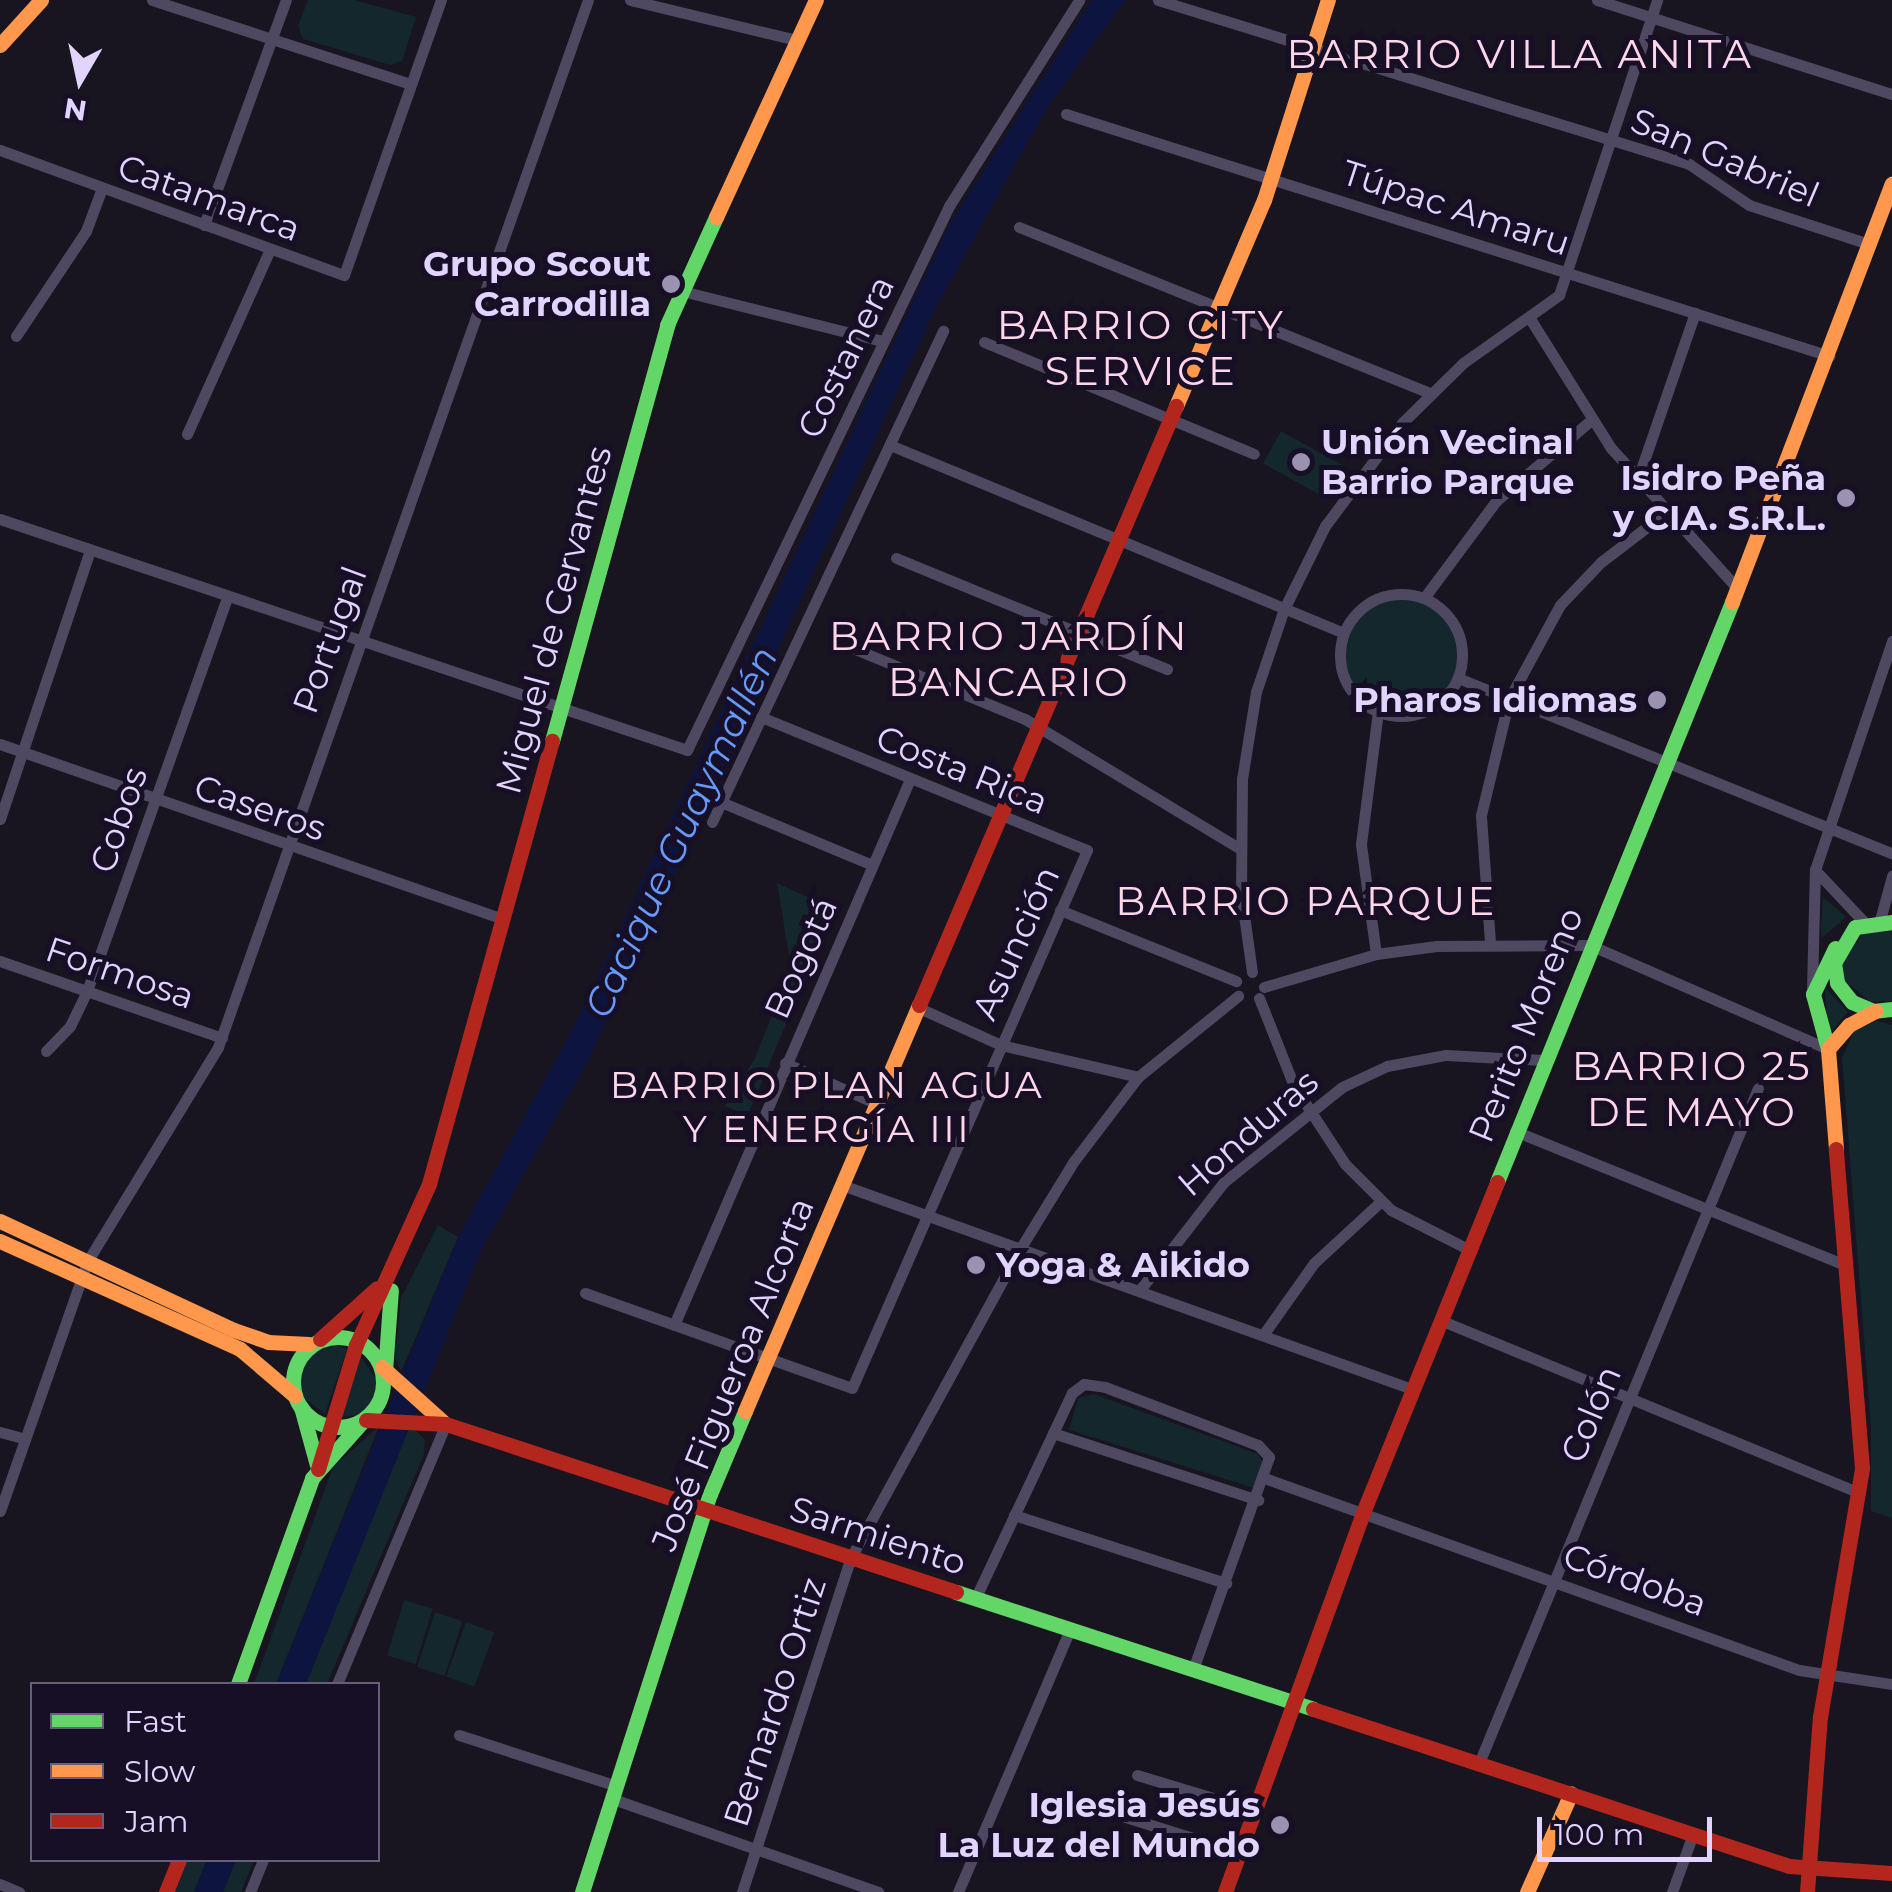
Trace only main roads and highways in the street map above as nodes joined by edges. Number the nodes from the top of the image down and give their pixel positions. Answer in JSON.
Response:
{"nodes":[{"id":1,"x":40,"y":0,"type":"edge"},
{"id":2,"x":816,"y":0,"type":"edge"},
{"id":3,"x":1328,"y":0,"type":"edge"},
{"id":4,"x":0,"y":45,"type":"edge"},
{"id":5,"x":1892,"y":184,"type":"edge"},
{"id":6,"x":1879,"y":922,"type":"edge"},
{"id":7,"x":1839,"y":944,"type":"junction"},
{"id":8,"x":1885,"y":1012,"type":"edge"},
{"id":9,"x":1828,"y":1049,"type":"junction"},
{"id":10,"x":0,"y":1222,"type":"edge"},
{"id":11,"x":0,"y":1241,"type":"edge"},
{"id":12,"x":394,"y":1272,"type":"junction"},
{"id":13,"x":314,"y":1342,"type":"junction"},
{"id":14,"x":356,"y":1345,"type":"junction"},
{"id":15,"x":387,"y":1373,"type":"junction"},
{"id":16,"x":298,"y":1401,"type":"junction"},
{"id":17,"x":414,"y":1411,"type":"junction"},
{"id":18,"x":370,"y":1420,"type":"junction"},
{"id":19,"x":329,"y":1423,"type":"junction"},
{"id":20,"x":318,"y":1469,"type":"junction"},
{"id":21,"x":704,"y":1511,"type":"junction"},
{"id":22,"x":239,"y":1682,"type":"edge"},
{"id":23,"x":248,"y":1682,"type":"edge"},
{"id":24,"x":1292,"y":1701,"type":"junction"},
{"id":25,"x":1570,"y":1793,"type":"junction"},
{"id":26,"x":169,"y":1862,"type":"edge"},
{"id":27,"x":178,"y":1862,"type":"edge"},
{"id":28,"x":1807,"y":1870,"type":"junction"},
{"id":29,"x":1892,"y":1873,"type":"edge"},
{"id":30,"x":158,"y":1892,"type":"edge"},
{"id":31,"x":166,"y":1892,"type":"edge"},
{"id":32,"x":582,"y":1892,"type":"edge"},
{"id":33,"x":1225,"y":1892,"type":"edge"},
{"id":34,"x":1528,"y":1892,"type":"edge"},
{"id":35,"x":1807,"y":1892,"type":"edge"}],
"edges":[{"from":1,"to":4,"type":"main road"},
{"from":2,"to":12,"type":"main road","name":"Miguel de Cervantes"},
{"from":3,"to":21,"type":"main road","name":"José Figueroa Alcorta"},
{"from":5,"to":24,"type":"main road","name":"Perito Moreno"},
{"from":6,"to":7,"type":"main road"},
{"from":7,"to":8,"type":"main road"},
{"from":7,"to":9,"type":"main road"},
{"from":8,"to":9,"type":"main road"},
{"from":9,"to":28,"type":"main road"},
{"from":10,"to":13,"type":"main road"},
{"from":11,"to":16,"type":"main road"},
{"from":12,"to":13,"type":"main road","name":"Miguel de Cervantes"},
{"from":12,"to":14,"type":"main road","name":"Miguel de Cervantes"},
{"from":12,"to":15,"type":"main road","name":"Miguel de Cervantes"},
{"from":13,"to":14,"type":"main road"},
{"from":13,"to":16,"type":"main road"},
{"from":14,"to":15,"type":"main road"},
{"from":14,"to":19,"type":"main road","name":"Miguel de Cervantes"},
{"from":15,"to":17,"type":"main road"},
{"from":15,"to":18,"type":"main road","name":"Miguel de Cervantes"},
{"from":16,"to":19,"type":"main road"},
{"from":16,"to":20,"type":"main road","name":"Miguel de Cervantes"},
{"from":17,"to":18,"type":"main road","name":"Sarmiento"},
{"from":17,"to":21,"type":"main road","name":"Sarmiento"},
{"from":18,"to":19,"type":"main road","name":"Sarmiento"},
{"from":18,"to":20,"type":"main road","name":"Miguel de Cervantes"},
{"from":19,"to":20,"type":"main road","name":"Miguel de Cervantes"},
{"from":20,"to":22,"type":"main road","name":"Miguel de Cervantes"},
{"from":20,"to":23,"type":"main road","name":"Miguel de Cervantes"},
{"from":21,"to":24,"type":"main road","name":"Sarmiento"},
{"from":21,"to":32,"type":"main road","name":"José Figueroa Alcorta"},
{"from":24,"to":25,"type":"main road","name":"Sarmiento"},
{"from":24,"to":33,"type":"main road","name":"Perito Moreno"},
{"from":25,"to":28,"type":"main road","name":"Sarmiento"},
{"from":25,"to":34,"type":"main road"},
{"from":26,"to":30,"type":"main road"},
{"from":27,"to":31,"type":"main road"},
{"from":28,"to":29,"type":"main road","name":"Sarmiento"},
{"from":28,"to":35,"type":"main road"}]}
